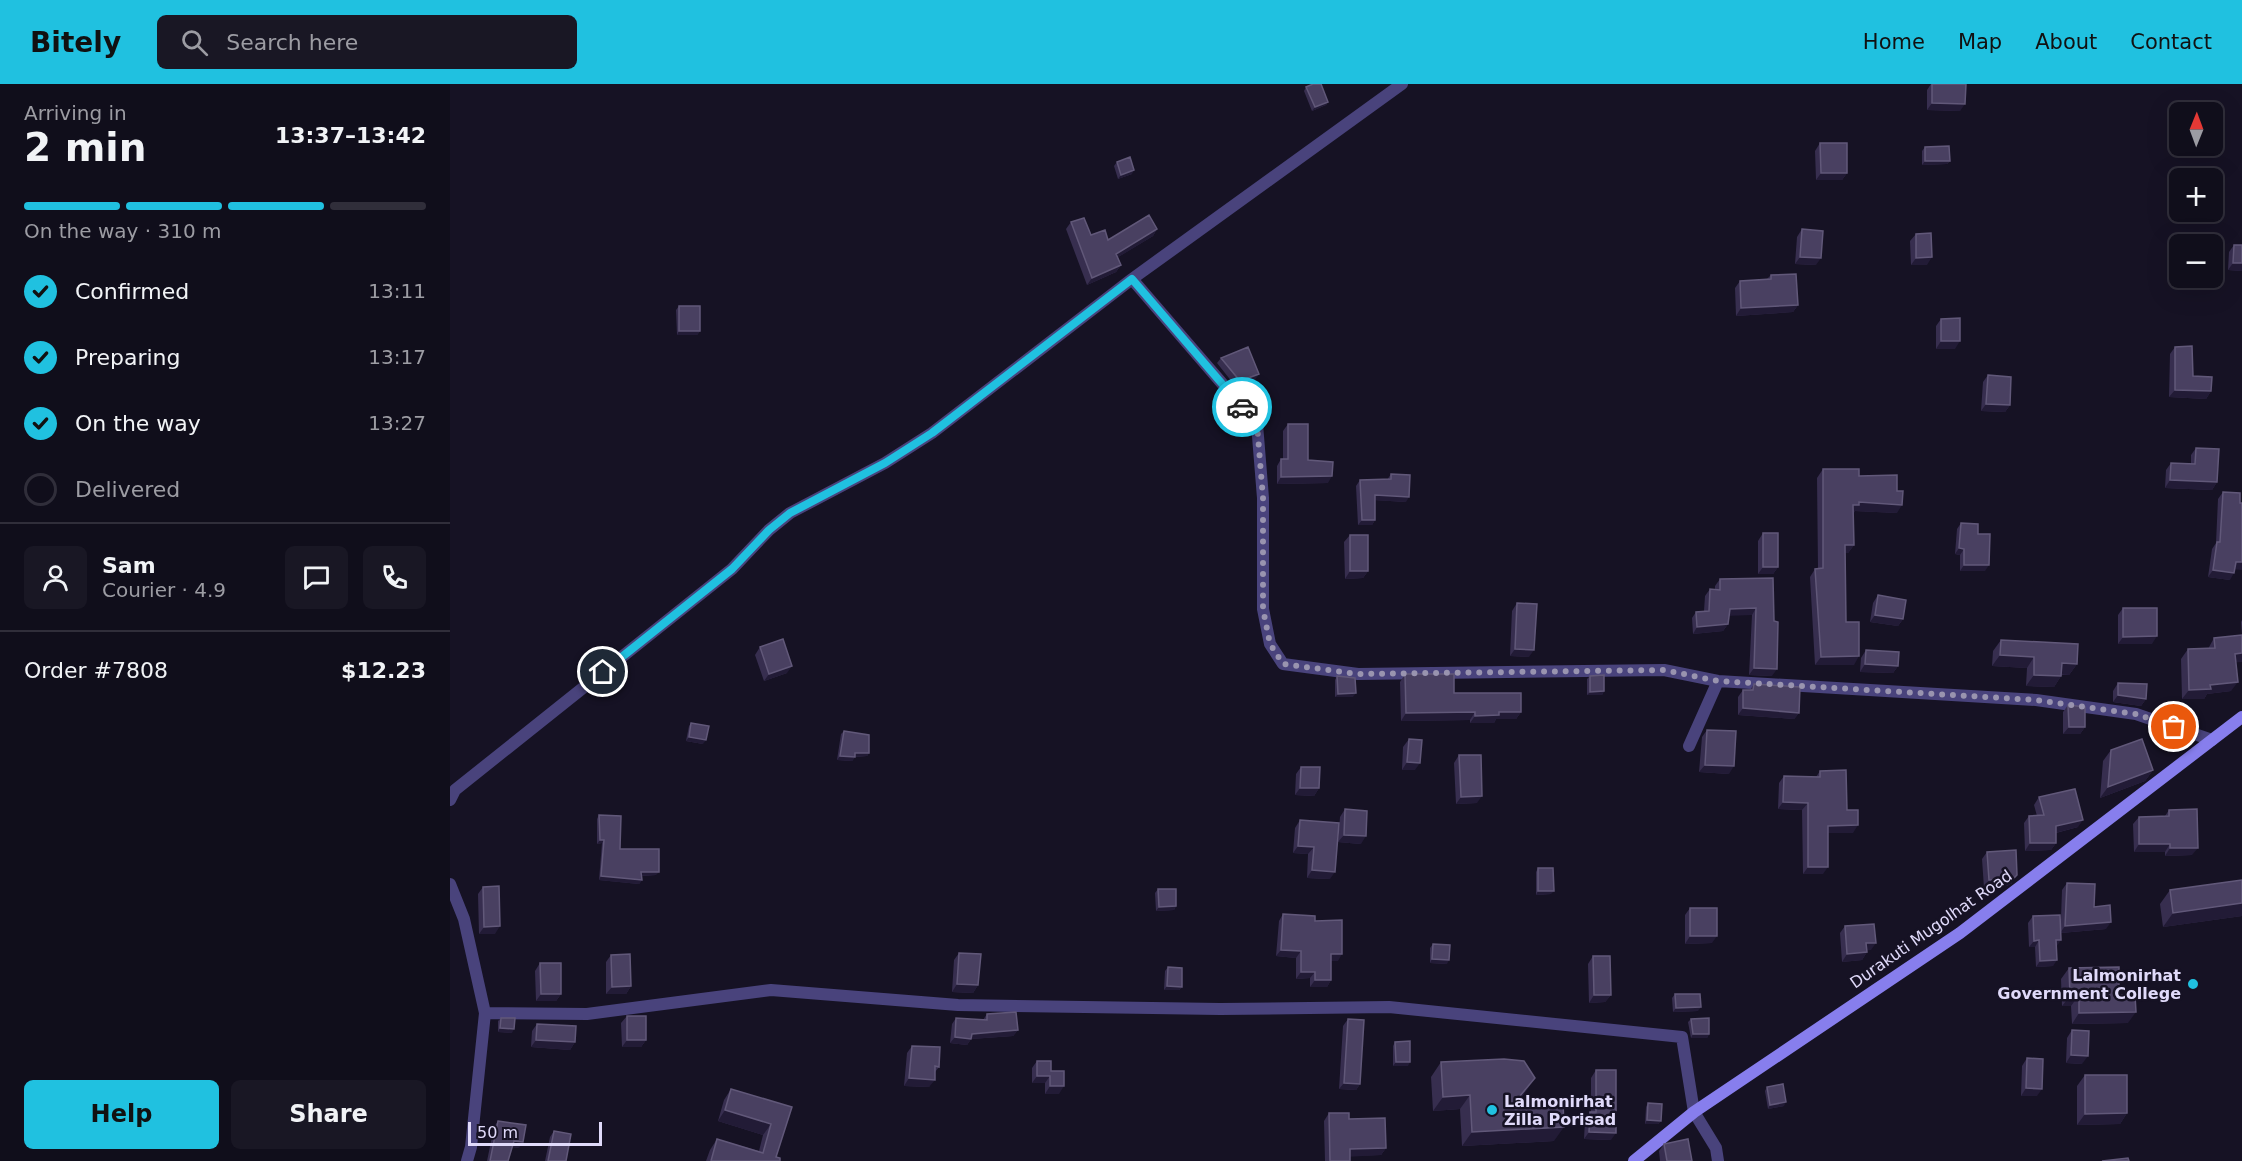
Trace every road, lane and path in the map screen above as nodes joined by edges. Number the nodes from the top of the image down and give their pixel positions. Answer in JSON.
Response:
{"nodes":[{"id":1,"x":1402,"y":84,"type":"edge"},
{"id":2,"x":1132,"y":279,"type":"junction"},
{"id":3,"x":1718,"y":681,"type":"junction"},
{"id":4,"x":2242,"y":717,"type":"edge"},
{"id":5,"x":2212,"y":740,"type":"junction"},
{"id":6,"x":1689,"y":746,"type":"dead end"},
{"id":7,"x":450,"y":800,"type":"edge"},
{"id":8,"x":450,"y":884,"type":"edge"},
{"id":9,"x":485,"y":1013,"type":"junction"},
{"id":10,"x":1694,"y":1112,"type":"junction"},
{"id":11,"x":467,"y":1161,"type":"edge"},
{"id":12,"x":1634,"y":1161,"type":"edge"},
{"id":13,"x":1718,"y":1161,"type":"edge"}],
"edges":[{"from":1,"to":2,"type":"street"},
{"from":2,"to":3,"type":"street"},
{"from":2,"to":7,"type":"street"},
{"from":3,"to":5,"type":"street"},
{"from":3,"to":6,"type":"street"},
{"from":4,"to":5,"type":"main road","name":"Durakuti Mugolhat Road"},
{"from":5,"to":10,"type":"main road","name":"Durakuti Mugolhat Road"},
{"from":8,"to":9,"type":"street"},
{"from":9,"to":10,"type":"street"},
{"from":9,"to":11,"type":"street"},
{"from":10,"to":12,"type":"main road","name":"Durakuti Mugolhat Road"},
{"from":10,"to":13,"type":"street"}]}
